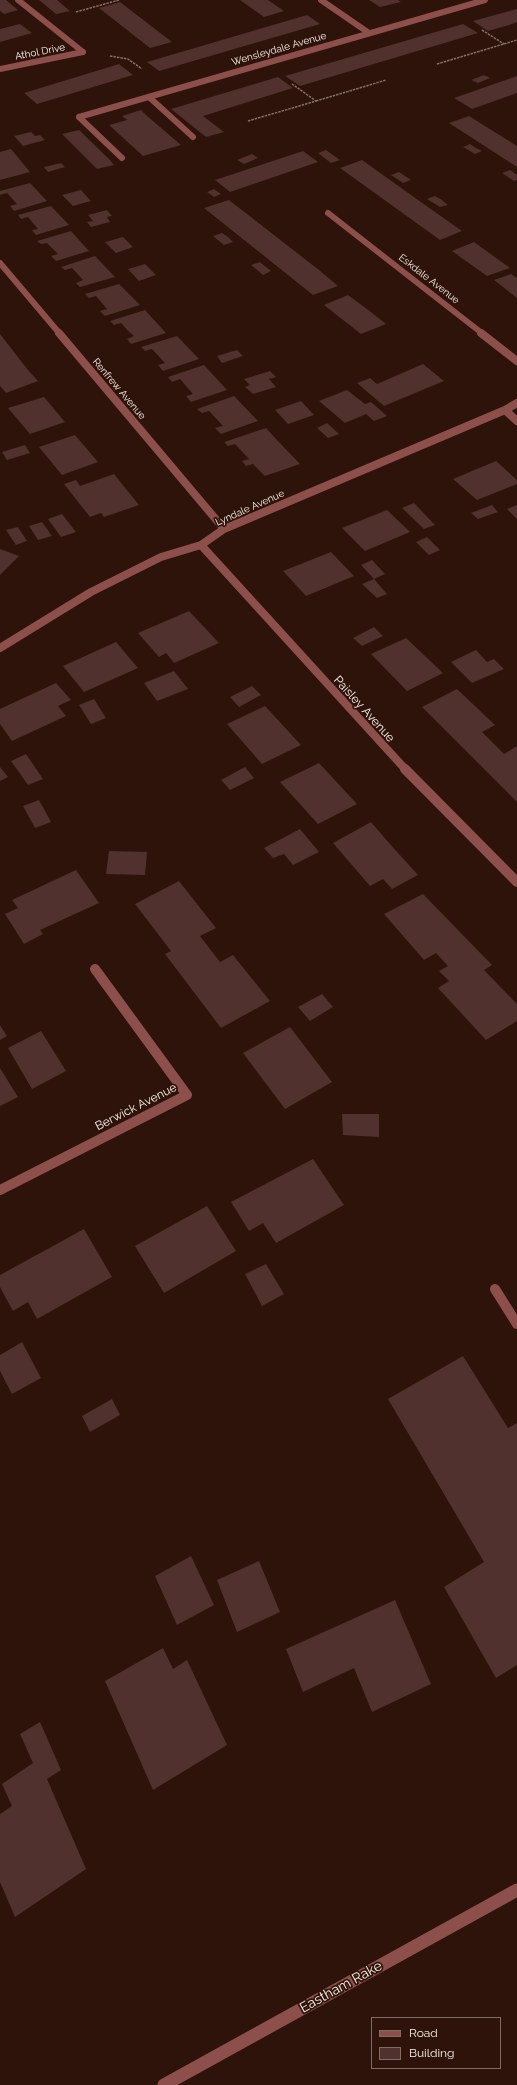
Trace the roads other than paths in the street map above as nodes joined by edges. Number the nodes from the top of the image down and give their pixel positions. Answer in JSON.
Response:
{"nodes":[{"id":1,"x":18,"y":0,"type":"edge"},
{"id":2,"x":321,"y":0,"type":"edge"},
{"id":3,"x":485,"y":0,"type":"edge"},
{"id":4,"x":369,"y":33,"type":"junction"},
{"id":5,"x":0,"y":69,"type":"edge"},
{"id":6,"x":149,"y":97,"type":"junction"},
{"id":7,"x":193,"y":137,"type":"dead end"},
{"id":8,"x":122,"y":158,"type":"dead end"},
{"id":9,"x":328,"y":213,"type":"dead end"},
{"id":10,"x":0,"y":262,"type":"edge"},
{"id":11,"x":517,"y":361,"type":"edge"},
{"id":12,"x":517,"y":403,"type":"edge"},
{"id":13,"x":504,"y":410,"type":"junction"},
{"id":14,"x":517,"y":421,"type":"edge"},
{"id":15,"x":224,"y":529,"type":"junction"},
{"id":16,"x":201,"y":546,"type":"junction"},
{"id":17,"x":0,"y":648,"type":"edge"},
{"id":18,"x":517,"y":882,"type":"edge"},
{"id":19,"x":95,"y":969,"type":"dead end"},
{"id":20,"x":0,"y":1190,"type":"edge"},
{"id":21,"x":495,"y":1290,"type":"dead end"},
{"id":22,"x":517,"y":1324,"type":"edge"},
{"id":23,"x":517,"y":1890,"type":"edge"},
{"id":24,"x":164,"y":2085,"type":"edge"}],
"edges":[{"from":1,"to":5,"type":"street","name":"Athol Drive"},
{"from":2,"to":4,"type":"street"},
{"from":3,"to":4,"type":"street","name":"Wensleydale Avenue"},
{"from":4,"to":6,"type":"street","name":"Wensleydale Avenue"},
{"from":6,"to":7,"type":"street"},
{"from":6,"to":8,"type":"street","name":"Wensleydale Avenue"},
{"from":9,"to":11,"type":"street","name":"Eskdale Avenue"},
{"from":10,"to":15,"type":"street","name":"Renfrew Avenue"},
{"from":12,"to":13,"type":"street","name":"Lyndale Avenue"},
{"from":13,"to":14,"type":"street"},
{"from":13,"to":15,"type":"street","name":"Lyndale Avenue"},
{"from":15,"to":16,"type":"street","name":"Lyndale Avenue"},
{"from":16,"to":17,"type":"street","name":"Lyndale Avenue"},
{"from":16,"to":18,"type":"street","name":"Paisley Avenue"},
{"from":19,"to":20,"type":"street","name":"Berwick Avenue"},
{"from":21,"to":22,"type":"street"},
{"from":23,"to":24,"type":"street","name":"Eastham Rake"}]}
